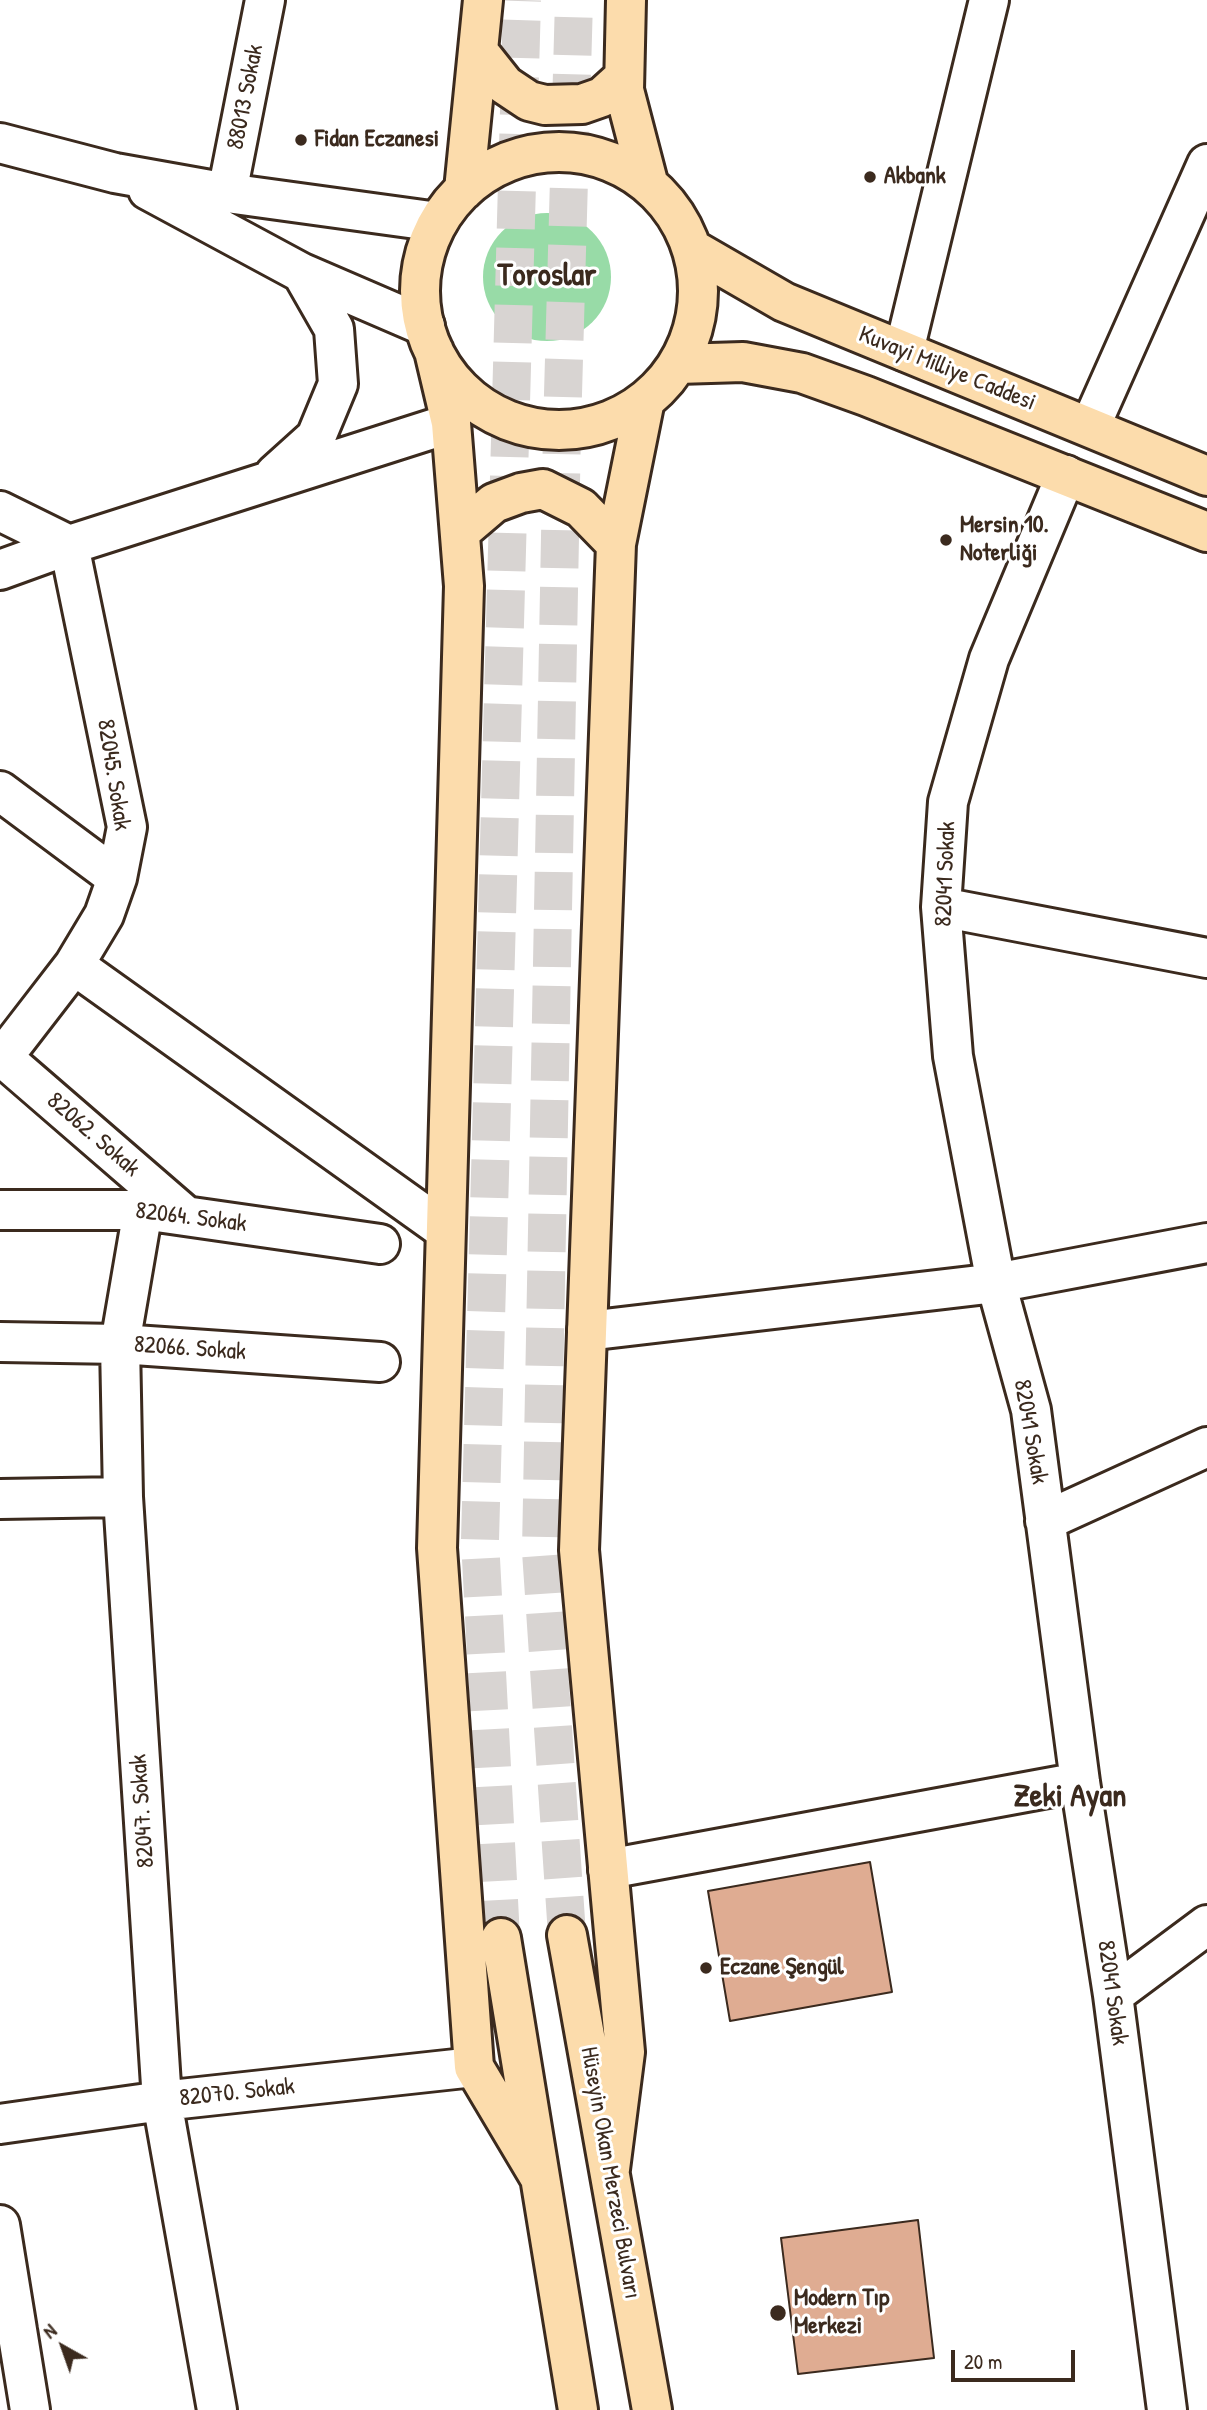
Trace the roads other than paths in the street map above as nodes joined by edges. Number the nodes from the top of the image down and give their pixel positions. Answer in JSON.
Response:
{"nodes":[{"id":1,"x":265,"y":0,"type":"edge"},
{"id":2,"x":483,"y":0,"type":"edge"},
{"id":3,"x":625,"y":0,"type":"edge"},
{"id":4,"x":989,"y":0,"type":"edge"},
{"id":5,"x":478,"y":51,"type":"junction"},
{"id":6,"x":624,"y":77,"type":"junction"},
{"id":7,"x":0,"y":143,"type":"edge"},
{"id":8,"x":1207,"y":164,"type":"edge"},
{"id":9,"x":115,"y":173,"type":"junction"},
{"id":10,"x":648,"y":182,"type":"junction"},
{"id":11,"x":464,"y":190,"type":"junction"},
{"id":12,"x":227,"y":193,"type":"junction"},
{"id":13,"x":438,"y":222,"type":"junction"},
{"id":14,"x":694,"y":250,"type":"junction"},
{"id":15,"x":302,"y":273,"type":"junction"},
{"id":16,"x":429,"y":338,"type":"junction"},
{"id":17,"x":904,"y":351,"type":"junction"},
{"id":18,"x":678,"y":364,"type":"junction"},
{"id":19,"x":645,"y":400,"type":"junction"},
{"id":20,"x":451,"y":423,"type":"junction"},
{"id":21,"x":1090,"y":427,"type":"junction"},
{"id":22,"x":1066,"y":475,"type":"junction"},
{"id":23,"x":1207,"y":476,"type":"edge"},
{"id":24,"x":265,"y":483,"type":"junction"},
{"id":25,"x":0,"y":511,"type":"edge"},
{"id":26,"x":460,"y":532,"type":"junction"},
{"id":27,"x":1207,"y":532,"type":"edge"},
{"id":28,"x":616,"y":544,"type":"junction"},
{"id":29,"x":69,"y":545,"type":"junction"},
{"id":30,"x":0,"y":570,"type":"edge"},
{"id":31,"x":0,"y":791,"type":"edge"},
{"id":32,"x":117,"y":878,"type":"junction"},
{"id":33,"x":942,"y":907,"type":"junction"},
{"id":34,"x":1197,"y":957,"type":"edge"},
{"id":35,"x":74,"y":965,"type":"junction"},
{"id":36,"x":1207,"y":988,"type":"edge"},
{"id":37,"x":1,"y":1056,"type":"edge"},
{"id":38,"x":0,"y":1210,"type":"edge"},
{"id":39,"x":143,"y":1210,"type":"junction"},
{"id":40,"x":186,"y":1216,"type":"junction"},
{"id":41,"x":445,"y":1230,"type":"junction"},
{"id":42,"x":1207,"y":1243,"type":"edge"},
{"id":43,"x":380,"y":1244,"type":"dead end"},
{"id":44,"x":996,"y":1283,"type":"junction"},
{"id":45,"x":587,"y":1331,"type":"junction"},
{"id":46,"x":0,"y":1342,"type":"edge"},
{"id":47,"x":120,"y":1344,"type":"junction"},
{"id":48,"x":380,"y":1362,"type":"dead end"},
{"id":49,"x":1207,"y":1447,"type":"edge"},
{"id":50,"x":123,"y":1497,"type":"junction"},
{"id":51,"x":0,"y":1499,"type":"edge"},
{"id":52,"x":1045,"y":1521,"type":"junction"},
{"id":53,"x":1080,"y":1782,"type":"junction"},
{"id":54,"x":608,"y":1869,"type":"junction"},
{"id":55,"x":1207,"y":1925,"type":"edge"},
{"id":56,"x":567,"y":1935,"type":"tunnel mouth"},
{"id":57,"x":501,"y":1938,"type":"tunnel mouth"},
{"id":58,"x":1113,"y":1995,"type":"junction"},
{"id":59,"x":474,"y":2067,"type":"junction"},
{"id":60,"x":162,"y":2101,"type":"junction"},
{"id":61,"x":0,"y":2123,"type":"edge"},
{"id":62,"x":610,"y":2169,"type":"junction"},
{"id":63,"x":540,"y":2178,"type":"junction"},
{"id":64,"x":0,"y":2225,"type":"edge"},
{"id":65,"x":30,"y":2410,"type":"edge"},
{"id":66,"x":217,"y":2410,"type":"edge"},
{"id":67,"x":578,"y":2410,"type":"edge"},
{"id":68,"x":652,"y":2410,"type":"edge"},
{"id":69,"x":1167,"y":2410,"type":"edge"}],
"edges":[{"from":1,"to":12,"type":"street","name":"88013 Sokak"},
{"from":2,"to":5,"type":"main road"},
{"from":3,"to":6,"type":"main road"},
{"from":4,"to":17,"type":"street"},
{"from":5,"to":6,"type":"main road"},
{"from":5,"to":11,"type":"main road"},
{"from":6,"to":10,"type":"main road"},
{"from":7,"to":9,"type":"street"},
{"from":8,"to":21,"type":"street"},
{"from":9,"to":12,"type":"street"},
{"from":9,"to":15,"type":"street"},
{"from":10,"to":11,"type":"main road"},
{"from":10,"to":14,"type":"main road"},
{"from":11,"to":13,"type":"main road"},
{"from":12,"to":13,"type":"street"},
{"from":13,"to":16,"type":"main road"},
{"from":14,"to":17,"type":"main road","name":"Kuvayi Milliye Caddesi"},
{"from":14,"to":18,"type":"main road"},
{"from":15,"to":16,"type":"street"},
{"from":15,"to":24,"type":"street"},
{"from":16,"to":19,"type":"main road"},
{"from":16,"to":20,"type":"main road"},
{"from":17,"to":21,"type":"main road","name":"Kuvayi Milliye Caddesi"},
{"from":18,"to":19,"type":"main road"},
{"from":18,"to":22,"type":"main road"},
{"from":19,"to":28,"type":"main road"},
{"from":20,"to":24,"type":"street"},
{"from":20,"to":26,"type":"main road"},
{"from":21,"to":23,"type":"main road","name":"Kuvayi Milliye Caddesi"},
{"from":22,"to":27,"type":"main road"},
{"from":22,"to":33,"type":"street","name":"82041 Sokak"},
{"from":24,"to":29,"type":"street"},
{"from":25,"to":29,"type":"street"},
{"from":26,"to":28,"type":"main road"},
{"from":26,"to":41,"type":"main road"},
{"from":28,"to":45,"type":"main road"},
{"from":29,"to":30,"type":"street"},
{"from":29,"to":32,"type":"street","name":"82045. Sokak"},
{"from":31,"to":32,"type":"street"},
{"from":32,"to":35,"type":"street","name":"82045. Sokak"},
{"from":33,"to":34,"type":"street"},
{"from":33,"to":44,"type":"street","name":"82041 Sokak"},
{"from":34,"to":36,"type":"street"},
{"from":35,"to":37,"type":"street","name":"82045. Sokak"},
{"from":35,"to":41,"type":"street"},
{"from":37,"to":40,"type":"street","name":"82062. Sokak"},
{"from":38,"to":39,"type":"street","name":"82064. Sokak"},
{"from":39,"to":40,"type":"street","name":"82064. Sokak"},
{"from":39,"to":47,"type":"street","name":"82047. Sokak"},
{"from":40,"to":43,"type":"street","name":"82064. Sokak"},
{"from":41,"to":59,"type":"main road"},
{"from":42,"to":44,"type":"street"},
{"from":44,"to":45,"type":"street"},
{"from":44,"to":52,"type":"street","name":"82041 Sokak"},
{"from":45,"to":54,"type":"main road"},
{"from":46,"to":47,"type":"street","name":"82066. Sokak"},
{"from":47,"to":48,"type":"street","name":"82066. Sokak"},
{"from":47,"to":50,"type":"street","name":"82047. Sokak"},
{"from":49,"to":52,"type":"street"},
{"from":50,"to":51,"type":"street"},
{"from":50,"to":60,"type":"street","name":"82047. Sokak"},
{"from":52,"to":53,"type":"street","name":"82041 Sokak"},
{"from":53,"to":54,"type":"street"},
{"from":53,"to":58,"type":"street","name":"82041 Sokak"},
{"from":54,"to":62,"type":"main road"},
{"from":55,"to":58,"type":"street"},
{"from":56,"to":62,"type":"main road","name":"Hüseyin Okan Merzeci Bulvarı"},
{"from":57,"to":63,"type":"main road"},
{"from":58,"to":69,"type":"street","name":"82041 Sokak"},
{"from":59,"to":60,"type":"street","name":"82070. Sokak"},
{"from":59,"to":63,"type":"main road"},
{"from":60,"to":61,"type":"street","name":"82070. Sokak"},
{"from":60,"to":66,"type":"street","name":"82047. Sokak"},
{"from":62,"to":68,"type":"main road","name":"Hüseyin Okan Merzeci Bulvarı"},
{"from":63,"to":67,"type":"main road"},
{"from":64,"to":65,"type":"street"}]}
